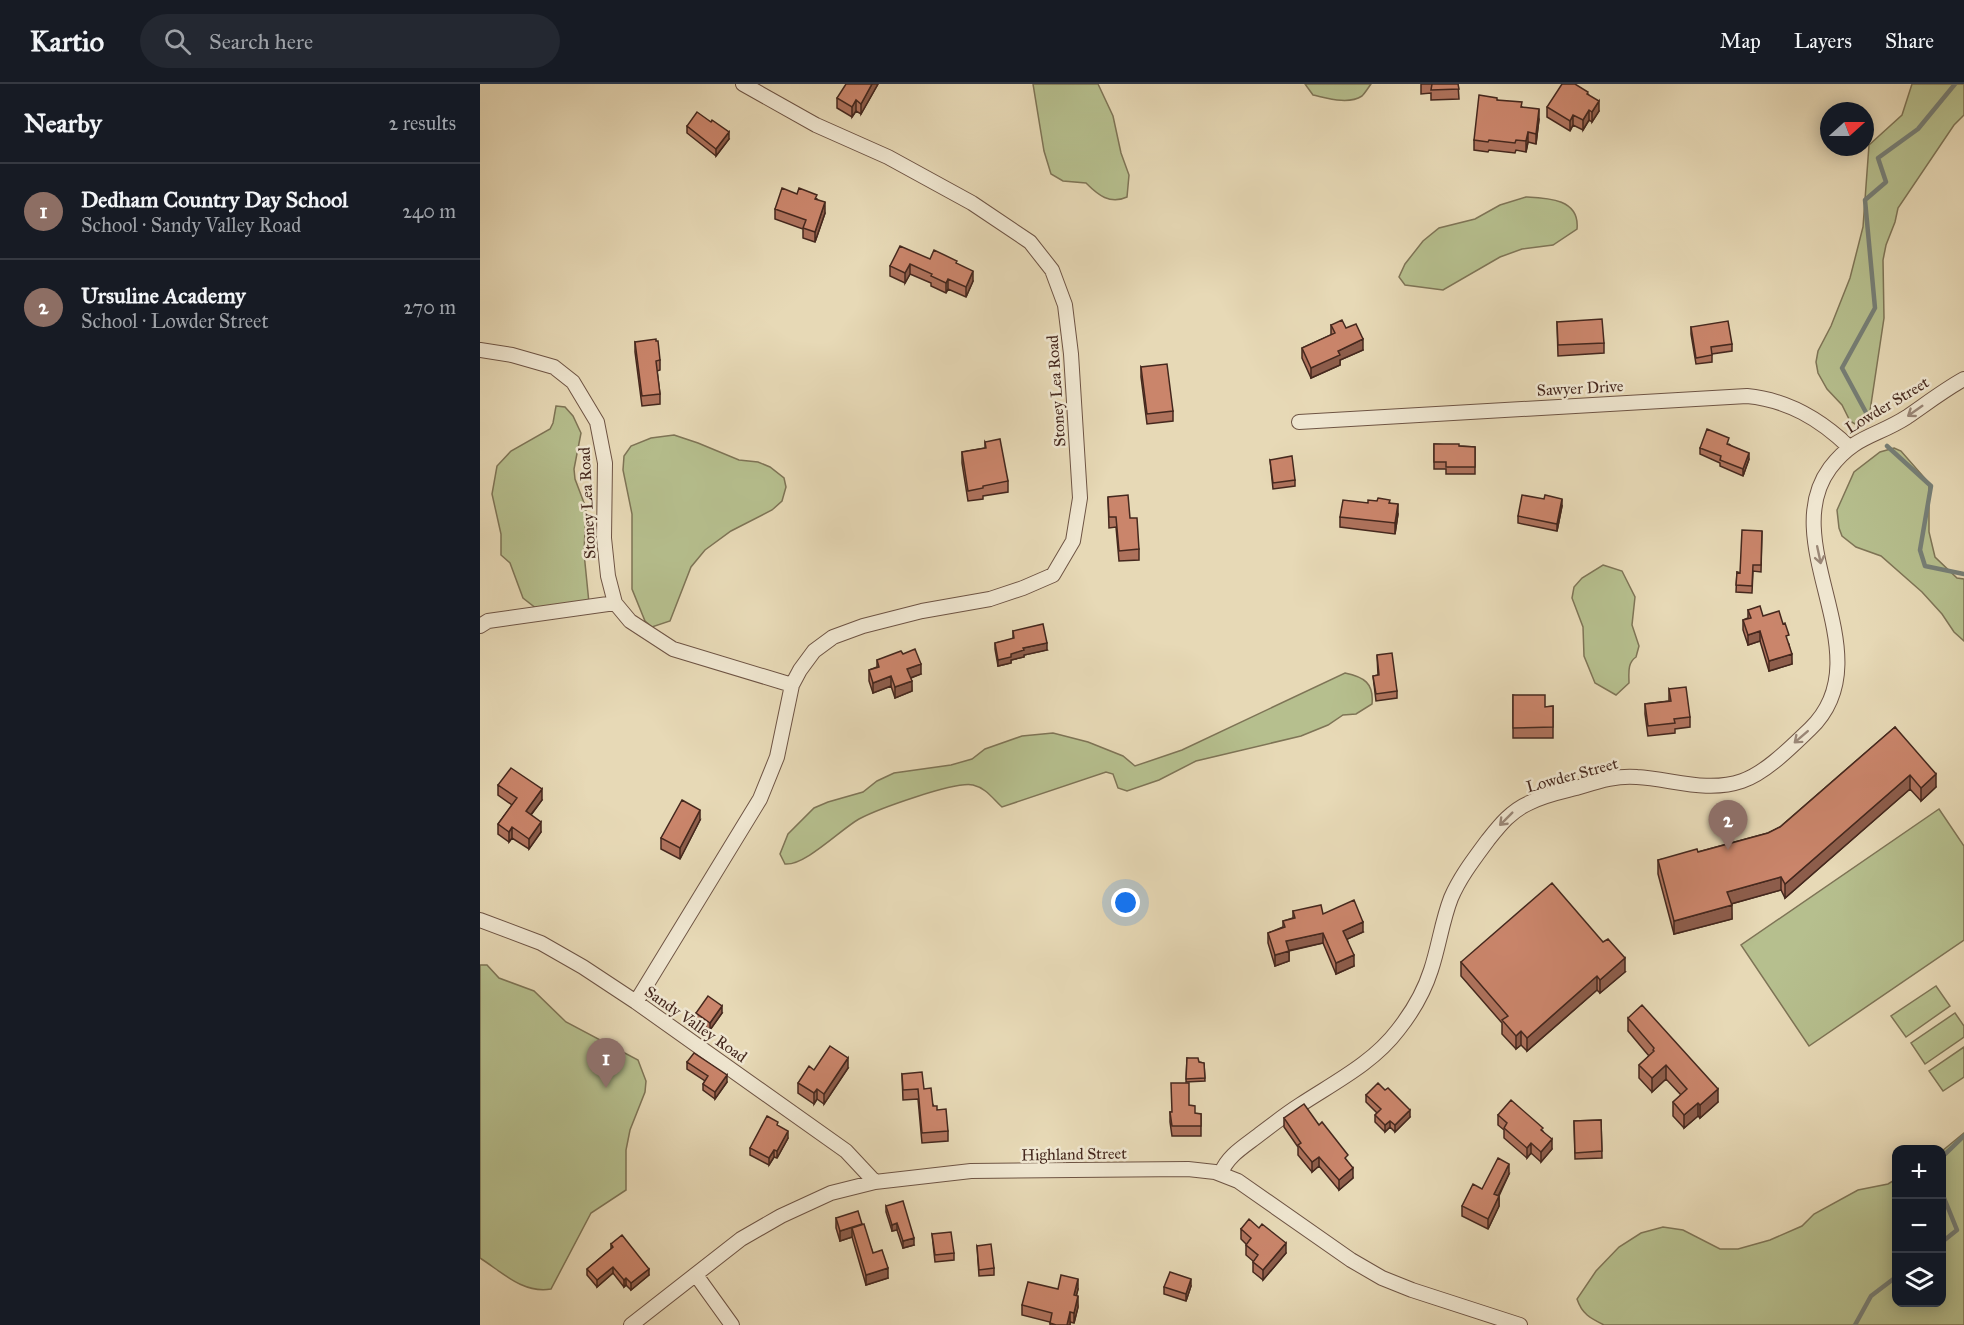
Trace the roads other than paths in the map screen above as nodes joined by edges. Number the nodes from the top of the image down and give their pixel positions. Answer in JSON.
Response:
{"nodes":[{"id":1,"x":743,"y":84,"type":"edge"},
{"id":2,"x":480,"y":350,"type":"edge"},
{"id":3,"x":1964,"y":379,"type":"edge"},
{"id":4,"x":1299,"y":422,"type":"dead end"},
{"id":5,"x":1849,"y":447,"type":"junction"},
{"id":6,"x":615,"y":603,"type":"junction"},
{"id":7,"x":480,"y":626,"type":"edge"},
{"id":8,"x":792,"y":685,"type":"junction"},
{"id":9,"x":480,"y":920,"type":"edge"},
{"id":10,"x":636,"y":1002,"type":"junction"},
{"id":11,"x":1221,"y":1173,"type":"junction"},
{"id":12,"x":875,"y":1182,"type":"junction"},
{"id":13,"x":696,"y":1275,"type":"junction"},
{"id":14,"x":1484,"y":1320,"type":"edge"},
{"id":15,"x":631,"y":1325,"type":"edge"},
{"id":16,"x":732,"y":1325,"type":"edge"},
{"id":17,"x":1520,"y":1325,"type":"edge"}],
"edges":[{"from":1,"to":8,"type":"street","name":"Stoney Lea Road"},
{"from":2,"to":6,"type":"street","name":"Stoney Lea Road"},
{"from":3,"to":5,"type":"street","name":"Lowder Street","one_way":true},
{"from":4,"to":5,"type":"street","name":"Sawyer Drive"},
{"from":5,"to":11,"type":"street","name":"Lowder Street","one_way":true},
{"from":6,"to":7,"type":"street"},
{"from":6,"to":8,"type":"street","name":"Stoney Lea Road"},
{"from":8,"to":10,"type":"street","name":"Stoney Lea Road"},
{"from":9,"to":10,"type":"street","name":"Sandy Valley Road"},
{"from":10,"to":12,"type":"street","name":"Sandy Valley Road"},
{"from":11,"to":12,"type":"street","name":"Highland Street"},
{"from":11,"to":14,"type":"street","name":"Highland Street"},
{"from":12,"to":13,"type":"street","name":"Highland Street"},
{"from":13,"to":15,"type":"street","name":"Highland Street"},
{"from":13,"to":16,"type":"street"},
{"from":14,"to":17,"type":"street","name":"Highland Street"}]}
